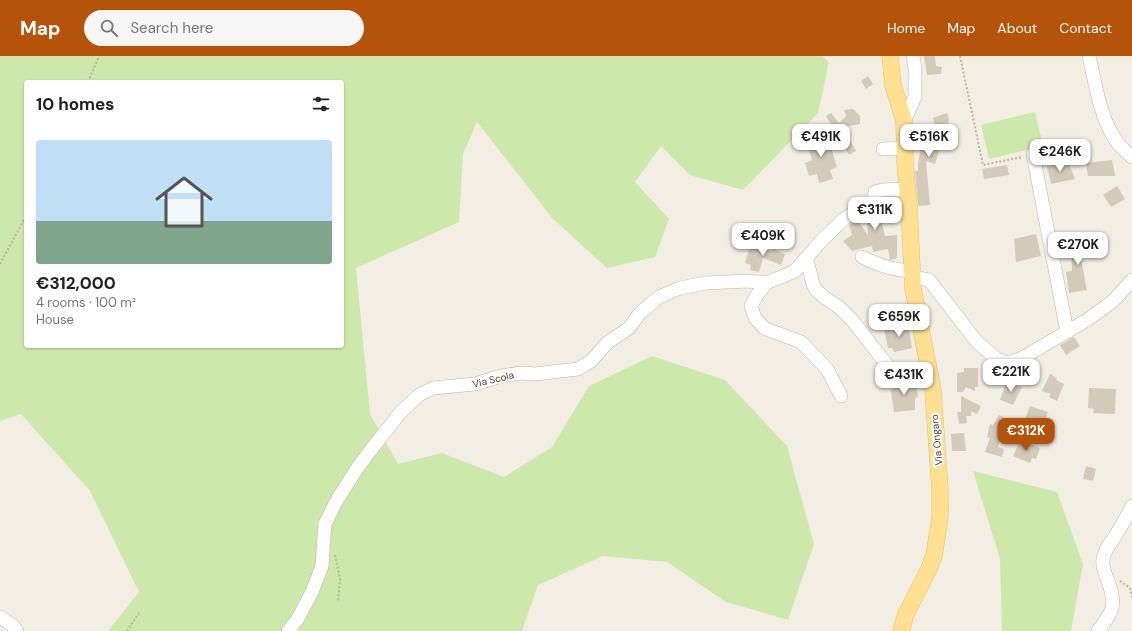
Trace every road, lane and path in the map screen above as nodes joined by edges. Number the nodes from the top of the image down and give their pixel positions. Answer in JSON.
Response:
{"nodes":[{"id":1,"x":99,"y":56,"type":"edge"},
{"id":2,"x":890,"y":56,"type":"edge"},
{"id":3,"x":913,"y":56,"type":"edge"},
{"id":4,"x":960,"y":56,"type":"edge"},
{"id":5,"x":1089,"y":56,"type":"edge"},
{"id":6,"x":89,"y":80,"type":"edge"},
{"id":7,"x":904,"y":121,"type":"junction"},
{"id":8,"x":904,"y":148,"type":"junction"},
{"id":9,"x":883,"y":150,"type":"dead end"},
{"id":10,"x":1033,"y":154,"type":"joint"},
{"id":11,"x":1132,"y":157,"type":"edge"},
{"id":12,"x":906,"y":189,"type":"junction"},
{"id":13,"x":24,"y":220,"type":"edge"},
{"id":14,"x":862,"y":257,"type":"dead end"},
{"id":15,"x":805,"y":259,"type":"junction"},
{"id":16,"x":0,"y":264,"type":"edge"},
{"id":17,"x":913,"y":274,"type":"junction"},
{"id":18,"x":1132,"y":280,"type":"edge"},
{"id":19,"x":766,"y":283,"type":"junction"},
{"id":20,"x":1067,"y":332,"type":"junction"},
{"id":21,"x":891,"y":370,"type":"dead end"},
{"id":22,"x":841,"y":396,"type":"dead end"},
{"id":23,"x":1132,"y":506,"type":"edge"},
{"id":24,"x":334,"y":551,"type":"dead end"},
{"id":25,"x":338,"y":601,"type":"dead end"},
{"id":26,"x":139,"y":613,"type":"dead end"},
{"id":27,"x":0,"y":617,"type":"edge"},
{"id":28,"x":17,"y":631,"type":"edge"},
{"id":29,"x":127,"y":631,"type":"edge"},
{"id":30,"x":288,"y":631,"type":"edge"},
{"id":31,"x":901,"y":631,"type":"edge"},
{"id":32,"x":1098,"y":631,"type":"edge"}],
"edges":[{"from":1,"to":6,"type":"path"},
{"from":2,"to":7,"type":"main road","name":"Via Ongaro"},
{"from":3,"to":7,"type":"street"},
{"from":4,"to":10,"type":"path"},
{"from":5,"to":11,"type":"street"},
{"from":7,"to":8,"type":"main road","name":"Via Ongaro"},
{"from":8,"to":9,"type":"street"},
{"from":8,"to":12,"type":"main road","name":"Via Ongaro"},
{"from":10,"to":20,"type":"street"},
{"from":12,"to":15,"type":"street","name":"Via Scola"},
{"from":12,"to":17,"type":"main road","name":"Via Ongaro"},
{"from":13,"to":16,"type":"path"},
{"from":14,"to":17,"type":"street"},
{"from":15,"to":19,"type":"street","name":"Via Scola"},
{"from":15,"to":21,"type":"street"},
{"from":17,"to":20,"type":"street"},
{"from":17,"to":31,"type":"main road","name":"Via Ongaro"},
{"from":18,"to":20,"type":"street"},
{"from":19,"to":22,"type":"street"},
{"from":19,"to":30,"type":"street","name":"Via Scola"},
{"from":23,"to":32,"type":"street"},
{"from":24,"to":25,"type":"path"},
{"from":26,"to":29,"type":"path"},
{"from":27,"to":28,"type":"street"}]}
